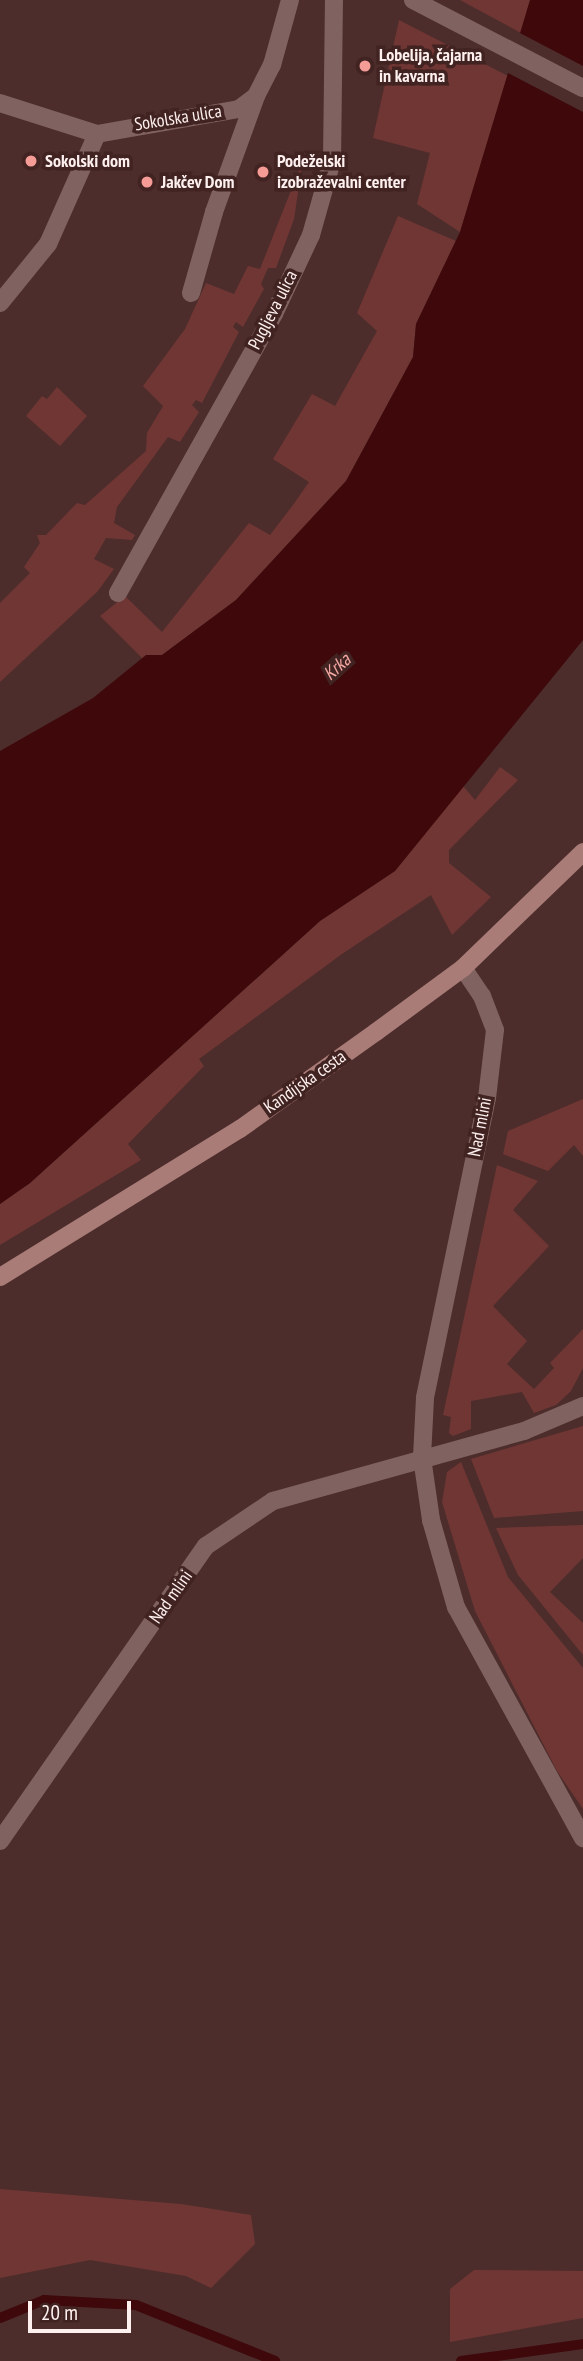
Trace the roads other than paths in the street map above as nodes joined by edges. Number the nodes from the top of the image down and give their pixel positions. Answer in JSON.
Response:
{"nodes":[{"id":1,"x":290,"y":0,"type":"edge"},
{"id":2,"x":334,"y":0,"type":"edge"},
{"id":3,"x":421,"y":4,"type":"edge"},
{"id":4,"x":583,"y":88,"type":"edge"},
{"id":5,"x":256,"y":96,"type":"junction"},
{"id":6,"x":0,"y":103,"type":"edge"},
{"id":7,"x":97,"y":134,"type":"junction"},
{"id":8,"x":191,"y":293,"type":"dead end"},
{"id":9,"x":0,"y":303,"type":"edge"},
{"id":10,"x":118,"y":593,"type":"dead end"},
{"id":11,"x":583,"y":852,"type":"edge"},
{"id":12,"x":463,"y":968,"type":"junction"},
{"id":13,"x":0,"y":1277,"type":"edge"},
{"id":14,"x":583,"y":1406,"type":"edge"},
{"id":15,"x":422,"y":1458,"type":"junction"},
{"id":16,"x":583,"y":1838,"type":"edge"},
{"id":17,"x":0,"y":1841,"type":"edge"}],
"edges":[{"from":1,"to":5,"type":"street"},
{"from":2,"to":10,"type":"street","name":"Pugljeva ulica"},
{"from":3,"to":4,"type":"street"},
{"from":5,"to":7,"type":"street","name":"Sokolska ulica"},
{"from":5,"to":8,"type":"street"},
{"from":6,"to":7,"type":"street","name":"Sokolska ulica"},
{"from":7,"to":9,"type":"street"},
{"from":11,"to":12,"type":"main road","name":"Kandijska cesta"},
{"from":12,"to":13,"type":"main road","name":"Kandijska cesta"},
{"from":12,"to":15,"type":"street","name":"Nad mlini"},
{"from":14,"to":15,"type":"street","name":"Nad mlini"},
{"from":15,"to":16,"type":"street","name":"Nad mlini"},
{"from":15,"to":17,"type":"street","name":"Nad mlini"}]}
